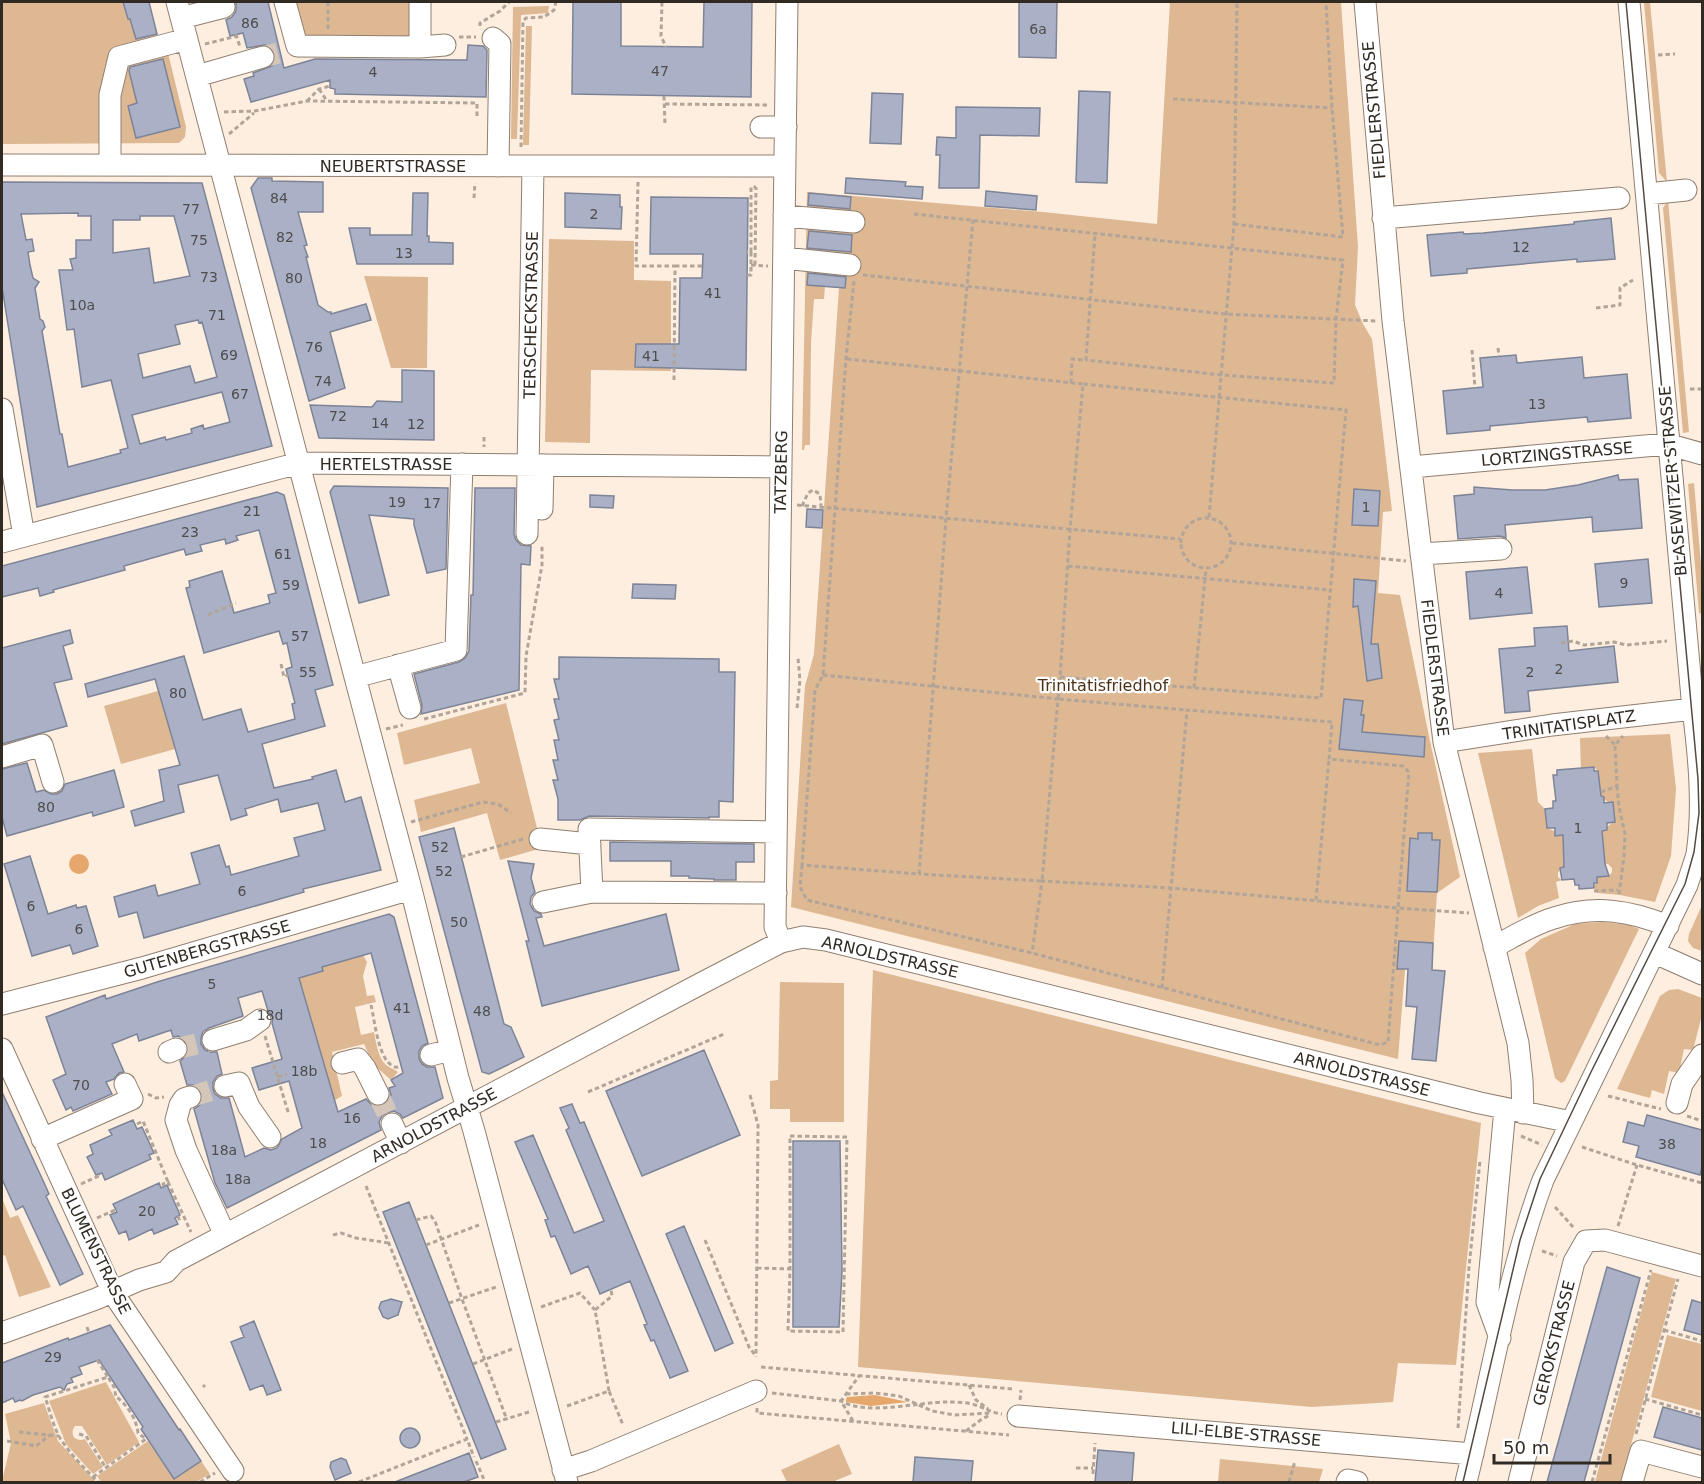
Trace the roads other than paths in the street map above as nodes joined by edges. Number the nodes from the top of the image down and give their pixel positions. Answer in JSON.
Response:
{"nodes":[{"id":1,"x":223,"y":2,"type":"edge"},
{"id":2,"x":285,"y":2,"type":"edge"},
{"id":3,"x":420,"y":2,"type":"edge"},
{"id":4,"x":787,"y":2,"type":"edge"},
{"id":5,"x":1365,"y":2,"type":"edge"},
{"id":6,"x":1629,"y":2,"type":"edge"},
{"id":7,"x":181,"y":19,"type":"edge"},
{"id":8,"x":493,"y":38,"type":"dead end"},
{"id":9,"x":445,"y":45,"type":"road end"},
{"id":10,"x":420,"y":47,"type":"junction"},
{"id":11,"x":279,"y":52,"type":"junction"},
{"id":12,"x":197,"y":76,"type":"junction"},
{"id":13,"x":761,"y":127,"type":"dead end"},
{"id":14,"x":786,"y":127,"type":"junction"},
{"id":15,"x":218,"y":156,"type":"junction"},
{"id":16,"x":2,"y":165,"type":"edge"},
{"id":17,"x":110,"y":165,"type":"junction"},
{"id":18,"x":498,"y":166,"type":"junction"},
{"id":19,"x":527,"y":166,"type":"junction"},
{"id":20,"x":785,"y":166,"type":"junction"},
{"id":21,"x":1686,"y":190,"type":"dead end"},
{"id":22,"x":1647,"y":194,"type":"junction"},
{"id":23,"x":1619,"y":198,"type":"dead end"},
{"id":24,"x":784,"y":216,"type":"junction"},
{"id":25,"x":1383,"y":218,"type":"junction"},
{"id":26,"x":854,"y":222,"type":"dead end"},
{"id":27,"x":784,"y":258,"type":"junction"},
{"id":28,"x":850,"y":265,"type":"dead end"},
{"id":29,"x":2,"y":409,"type":"edge"},
{"id":30,"x":1670,"y":444,"type":"junction"},
{"id":31,"x":1702,"y":454,"type":"edge"},
{"id":32,"x":299,"y":463,"type":"junction"},
{"id":33,"x":462,"y":464,"type":"junction"},
{"id":34,"x":535,"y":465,"type":"junction"},
{"id":35,"x":781,"y":467,"type":"junction"},
{"id":36,"x":1411,"y":467,"type":"junction"},
{"id":37,"x":542,"y":509,"type":"dead end"},
{"id":38,"x":24,"y":536,"type":"junction"},
{"id":39,"x":535,"y":539,"type":"road end"},
{"id":40,"x":2,"y":542,"type":"edge"},
{"id":41,"x":1502,"y":549,"type":"dead end"},
{"id":42,"x":1422,"y":558,"type":"junction"},
{"id":43,"x":398,"y":665,"type":"junction"},
{"id":44,"x":355,"y":677,"type":"junction"},
{"id":45,"x":1693,"y":709,"type":"junction"},
{"id":46,"x":409,"y":718,"type":"road end"},
{"id":47,"x":1444,"y":742,"type":"junction"},
{"id":48,"x":2,"y":756,"type":"edge"},
{"id":49,"x":53,"y":782,"type":"dead end"},
{"id":50,"x":776,"y":832,"type":"junction"},
{"id":51,"x":540,"y":839,"type":"road end"},
{"id":52,"x":590,"y":844,"type":"junction"},
{"id":53,"x":411,"y":889,"type":"junction"},
{"id":54,"x":592,"y":891,"type":"junction"},
{"id":55,"x":776,"y":893,"type":"junction"},
{"id":56,"x":543,"y":902,"type":"dead end"},
{"id":57,"x":1668,"y":926,"type":"junction"},
{"id":58,"x":781,"y":942,"type":"junction"},
{"id":59,"x":1494,"y":947,"type":"junction"},
{"id":60,"x":1655,"y":953,"type":"junction"},
{"id":61,"x":1702,"y":974,"type":"edge"},
{"id":62,"x":2,"y":1004,"type":"edge"},
{"id":63,"x":260,"y":1020,"type":"road end"},
{"id":64,"x":213,"y":1040,"type":"tunnel mouth"},
{"id":65,"x":2,"y":1049,"type":"edge"},
{"id":66,"x":1702,"y":1055,"type":"edge"},
{"id":67,"x":342,"y":1063,"type":"dead end"},
{"id":68,"x":225,"y":1086,"type":"dead end"},
{"id":69,"x":128,"y":1091,"type":"road end"},
{"id":70,"x":378,"y":1094,"type":"tunnel mouth"},
{"id":71,"x":180,"y":1095,"type":"road end"},
{"id":72,"x":1670,"y":1107,"type":"road end"},
{"id":73,"x":467,"y":1108,"type":"junction"},
{"id":74,"x":1514,"y":1111,"type":"junction"},
{"id":75,"x":1570,"y":1122,"type":"junction"},
{"id":76,"x":270,"y":1137,"type":"dead end"},
{"id":77,"x":42,"y":1139,"type":"junction"},
{"id":78,"x":166,"y":1157,"type":"road end"},
{"id":79,"x":219,"y":1238,"type":"junction"},
{"id":80,"x":1692,"y":1264,"type":"edge"},
{"id":81,"x":113,"y":1293,"type":"junction"},
{"id":82,"x":2,"y":1334,"type":"edge"},
{"id":83,"x":1500,"y":1338,"type":"junction"},
{"id":84,"x":756,"y":1391,"type":"road end"},
{"id":85,"x":1014,"y":1425,"type":"road end"},
{"id":86,"x":1473,"y":1454,"type":"junction"},
{"id":87,"x":1702,"y":1467,"type":"edge"},
{"id":88,"x":223,"y":1472,"type":"road end"},
{"id":89,"x":564,"y":1479,"type":"edge"},
{"id":90,"x":1347,"y":1482,"type":"edge"},
{"id":91,"x":1357,"y":1482,"type":"edge"},
{"id":92,"x":1467,"y":1482,"type":"edge"},
{"id":93,"x":1519,"y":1482,"type":"edge"},
{"id":94,"x":1632,"y":1482,"type":"edge"}],
"edges":[{"from":1,"to":7,"type":"street"},
{"from":2,"to":11,"type":"street"},
{"from":3,"to":10,"type":"street"},
{"from":4,"to":14,"type":"street","name":"TATZBERG"},
{"from":5,"to":25,"type":"street","name":"FIEDLERSTRASSE"},
{"from":6,"to":22,"type":"street","name":"BLASEWITZER STRASSE"},
{"from":7,"to":12,"type":"street"},
{"from":7,"to":17,"type":"street"},
{"from":8,"to":18,"type":"street"},
{"from":9,"to":10,"type":"street"},
{"from":10,"to":11,"type":"street"},
{"from":11,"to":12,"type":"street"},
{"from":12,"to":15,"type":"street"},
{"from":13,"to":14,"type":"street"},
{"from":14,"to":20,"type":"street","name":"TATZBERG"},
{"from":15,"to":17,"type":"street","name":"NEUBERTSTRASSE"},
{"from":15,"to":18,"type":"street","name":"NEUBERTSTRASSE"},
{"from":15,"to":32,"type":"street"},
{"from":16,"to":17,"type":"street","name":"NEUBERTSTRASSE"},
{"from":18,"to":19,"type":"street","name":"NEUBERTSTRASSE"},
{"from":19,"to":20,"type":"street","name":"NEUBERTSTRASSE"},
{"from":19,"to":34,"type":"street","name":"TERSCHECKSTRASSE"},
{"from":20,"to":24,"type":"street","name":"TATZBERG"},
{"from":21,"to":22,"type":"street"},
{"from":22,"to":30,"type":"street","name":"BLASEWITZER STRASSE"},
{"from":23,"to":25,"type":"street"},
{"from":24,"to":26,"type":"street"},
{"from":24,"to":27,"type":"street","name":"TATZBERG"},
{"from":25,"to":36,"type":"street","name":"FIEDLERSTRASSE"},
{"from":27,"to":28,"type":"street"},
{"from":27,"to":35,"type":"street","name":"TATZBERG"},
{"from":29,"to":38,"type":"street"},
{"from":30,"to":31,"type":"street","name":"LORTZINGSTRASSE"},
{"from":30,"to":36,"type":"street","name":"LORTZINGSTRASSE"},
{"from":30,"to":45,"type":"street","name":"BLASEWITZER STRASSE"},
{"from":32,"to":33,"type":"street","name":"HERTELSTRASSE"},
{"from":32,"to":38,"type":"street","name":"HERTELSTRASSE"},
{"from":32,"to":44,"type":"street"},
{"from":33,"to":34,"type":"street","name":"HERTELSTRASSE"},
{"from":33,"to":43,"type":"street"},
{"from":34,"to":35,"type":"street","name":"HERTELSTRASSE"},
{"from":34,"to":37,"type":"street"},
{"from":34,"to":39,"type":"street"},
{"from":35,"to":50,"type":"street","name":"TATZBERG"},
{"from":36,"to":42,"type":"street","name":"FIEDLERSTRASSE"},
{"from":38,"to":40,"type":"street","name":"HERTELSTRASSE"},
{"from":41,"to":42,"type":"street"},
{"from":42,"to":47,"type":"street","name":"FIEDLERSTRASSE"},
{"from":43,"to":44,"type":"street"},
{"from":43,"to":46,"type":"street"},
{"from":44,"to":53,"type":"street"},
{"from":45,"to":47,"type":"street","name":"TRINITATISPLATZ"},
{"from":45,"to":57,"type":"street","name":"BLASEWITZER STRASSE"},
{"from":47,"to":59,"type":"street","name":"FIEDLERSTRASSE"},
{"from":48,"to":49,"type":"street"},
{"from":50,"to":52,"type":"street"},
{"from":50,"to":55,"type":"street","name":"TATZBERG"},
{"from":51,"to":52,"type":"street"},
{"from":52,"to":54,"type":"street"},
{"from":53,"to":62,"type":"street","name":"GUTENBERGSTRASSE"},
{"from":53,"to":73,"type":"street"},
{"from":54,"to":55,"type":"street"},
{"from":54,"to":56,"type":"street"},
{"from":55,"to":58,"type":"street","name":"TATZBERG"},
{"from":57,"to":59,"type":"street"},
{"from":57,"to":60,"type":"street","name":"BLASEWITZER STRASSE"},
{"from":58,"to":73,"type":"street","name":"ARNOLDSTRASSE"},
{"from":58,"to":74,"type":"street","name":"ARNOLDSTRASSE"},
{"from":59,"to":74,"type":"street","name":"FIEDLERSTRASSE"},
{"from":60,"to":61,"type":"street"},
{"from":60,"to":75,"type":"street"},
{"from":63,"to":64,"type":"street"},
{"from":65,"to":77,"type":"street","name":"BLUMENSTRASSE"},
{"from":66,"to":72,"type":"street"},
{"from":67,"to":70,"type":"street"},
{"from":68,"to":76,"type":"street"},
{"from":69,"to":77,"type":"street"},
{"from":71,"to":79,"type":"street"},
{"from":73,"to":79,"type":"street","name":"ARNOLDSTRASSE"},
{"from":73,"to":89,"type":"street"},
{"from":74,"to":75,"type":"street"},
{"from":74,"to":83,"type":"street"},
{"from":75,"to":83,"type":"street"},
{"from":77,"to":81,"type":"street","name":"BLUMENSTRASSE"},
{"from":78,"to":79,"type":"street"},
{"from":79,"to":81,"type":"street","name":"ARNOLDSTRASSE"},
{"from":80,"to":93,"type":"street","name":"GEROKSTRASSE"},
{"from":81,"to":82,"type":"street","name":"ARNOLDSTRASSE"},
{"from":81,"to":88,"type":"street","name":"BLUMENSTRASSE"},
{"from":83,"to":86,"type":"street"},
{"from":84,"to":89,"type":"street"},
{"from":85,"to":86,"type":"street","name":"LILI-ELBE-STRASSE"},
{"from":86,"to":92,"type":"street"},
{"from":87,"to":94,"type":"street"},
{"from":90,"to":91,"type":"street"}]}
